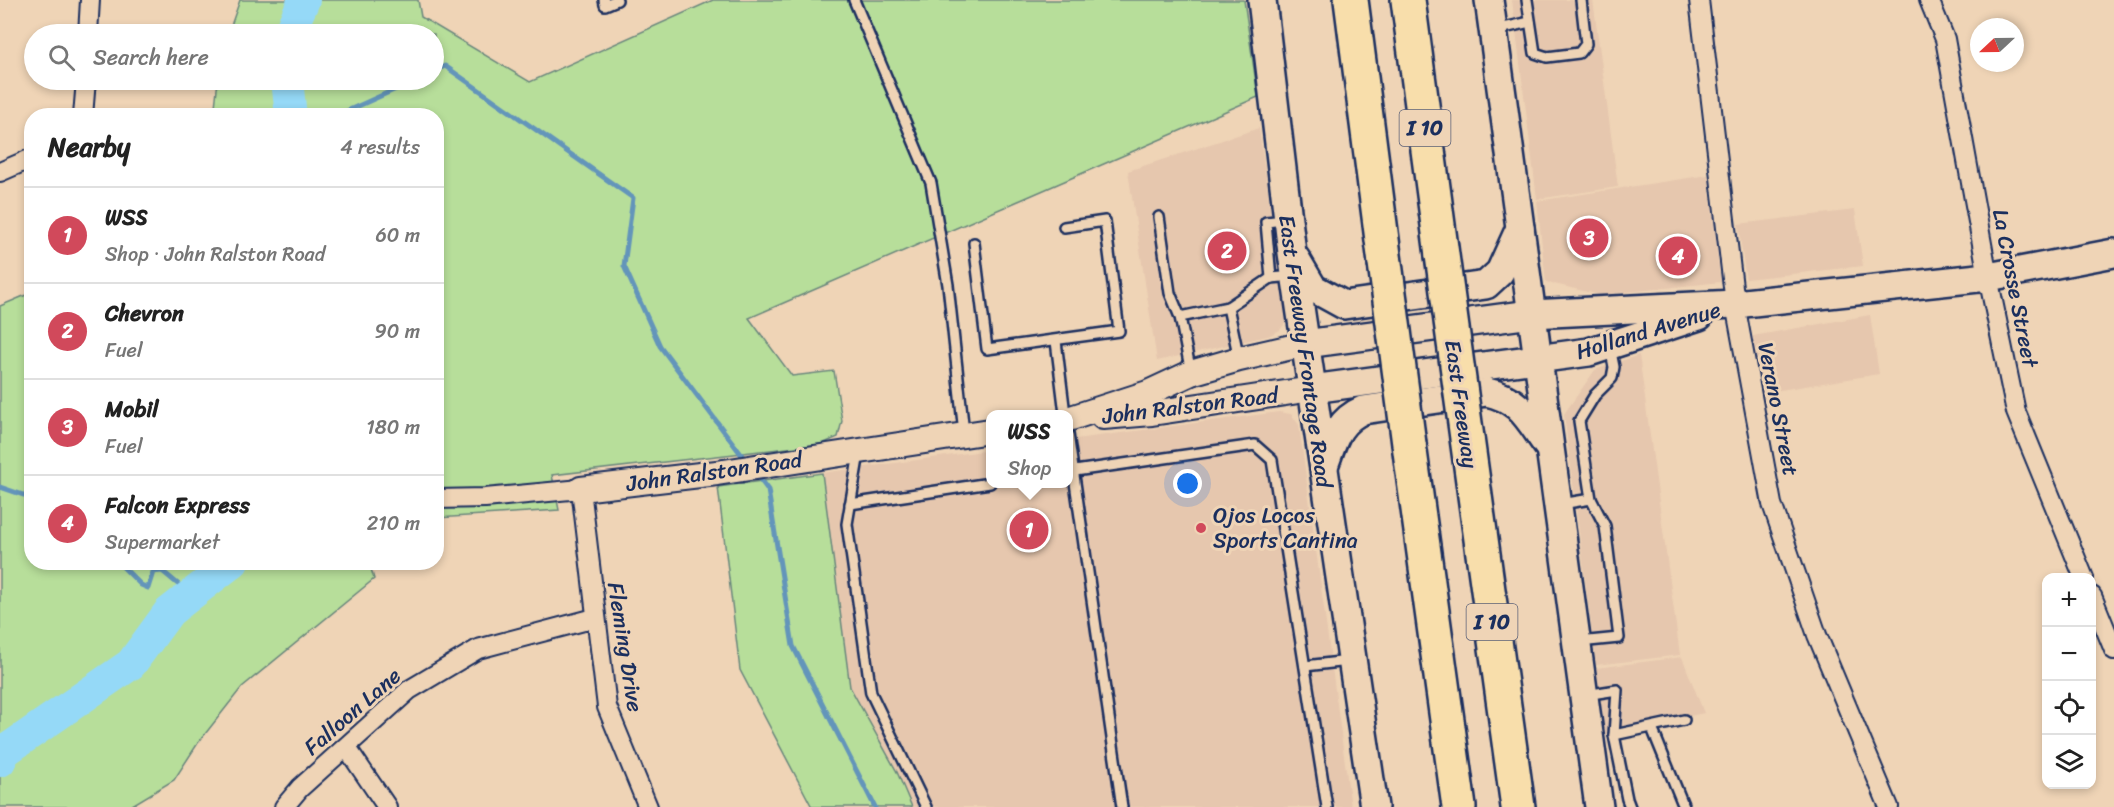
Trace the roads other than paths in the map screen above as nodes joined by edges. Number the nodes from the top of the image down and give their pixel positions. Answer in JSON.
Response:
{"nodes":[{"id":1,"x":90,"y":0,"type":"edge"},
{"id":2,"x":604,"y":0,"type":"edge"},
{"id":3,"x":617,"y":0,"type":"edge"},
{"id":4,"x":854,"y":0,"type":"edge"},
{"id":5,"x":1262,"y":0,"type":"edge"},
{"id":6,"x":1408,"y":0,"type":"edge"},
{"id":7,"x":1490,"y":0,"type":"edge"},
{"id":8,"x":1527,"y":0,"type":"edge"},
{"id":9,"x":1581,"y":0,"type":"edge"},
{"id":10,"x":1699,"y":0,"type":"edge"},
{"id":11,"x":1929,"y":0,"type":"edge"},
{"id":12,"x":1351,"y":3,"type":"edge"},
{"id":13,"x":1530,"y":22,"type":"junction"},
{"id":14,"x":89,"y":24,"type":"edge"},
{"id":15,"x":1493,"y":30,"type":"junction"},
{"id":16,"x":85,"y":90,"type":"edge"},
{"id":17,"x":84,"y":108,"type":"edge"},
{"id":18,"x":24,"y":162,"type":"edge"},
{"id":19,"x":0,"y":172,"type":"edge"},
{"id":20,"x":1159,"y":217,"type":"dead end"},
{"id":21,"x":1064,"y":227,"type":"dead end"},
{"id":22,"x":1520,"y":228,"type":"junction"},
{"id":23,"x":974,"y":243,"type":"dead end"},
{"id":24,"x":2114,"y":253,"type":"edge"},
{"id":25,"x":1291,"y":270,"type":"junction"},
{"id":26,"x":1988,"y":277,"type":"junction"},
{"id":27,"x":1735,"y":304,"type":"junction"},
{"id":28,"x":1228,"y":307,"type":"junction"},
{"id":29,"x":1532,"y":314,"type":"junction"},
{"id":30,"x":1180,"y":317,"type":"junction"},
{"id":31,"x":1056,"y":341,"type":"junction"},
{"id":32,"x":1305,"y":344,"type":"junction"},
{"id":33,"x":1610,"y":345,"type":"junction"},
{"id":34,"x":1239,"y":359,"type":"junction"},
{"id":35,"x":1538,"y":360,"type":"junction"},
{"id":36,"x":1191,"y":373,"type":"junction"},
{"id":37,"x":1312,"y":389,"type":"junction"},
{"id":38,"x":1065,"y":410,"type":"edge"},
{"id":39,"x":1073,"y":417,"type":"edge"},
{"id":40,"x":1073,"y":419,"type":"edge"},
{"id":41,"x":986,"y":431,"type":"edge"},
{"id":42,"x":965,"y":434,"type":"junction"},
{"id":43,"x":1549,"y":448,"type":"junction"},
{"id":44,"x":859,"y":450,"type":"junction"},
{"id":45,"x":1323,"y":468,"type":"junction"},
{"id":46,"x":1073,"y":471,"type":"edge"},
{"id":47,"x":986,"y":484,"type":"edge"},
{"id":48,"x":1073,"y":484,"type":"edge"},
{"id":49,"x":581,"y":489,"type":"junction"},
{"id":50,"x":444,"y":499,"type":"edge"},
{"id":51,"x":1591,"y":499,"type":"junction"},
{"id":52,"x":850,"y":504,"type":"junction"},
{"id":53,"x":1558,"y":504,"type":"junction"},
{"id":54,"x":2082,"y":573,"type":"edge"},
{"id":55,"x":2096,"y":608,"type":"edge"},
{"id":56,"x":595,"y":618,"type":"junction"},
{"id":57,"x":1576,"y":642,"type":"junction"},
{"id":58,"x":2114,"y":650,"type":"edge"},
{"id":59,"x":1352,"y":660,"type":"junction"},
{"id":60,"x":1305,"y":666,"type":"junction"},
{"id":61,"x":1583,"y":696,"type":"junction"},
{"id":62,"x":1684,"y":720,"type":"dead end"},
{"id":63,"x":1652,"y":728,"type":"junction"},
{"id":64,"x":1614,"y":735,"type":"junction"},
{"id":65,"x":346,"y":748,"type":"junction"},
{"id":66,"x":284,"y":807,"type":"edge"},
{"id":67,"x":387,"y":807,"type":"edge"},
{"id":68,"x":648,"y":807,"type":"edge"},
{"id":69,"x":926,"y":807,"type":"edge"},
{"id":70,"x":1122,"y":807,"type":"edge"},
{"id":71,"x":1327,"y":807,"type":"edge"},
{"id":72,"x":1374,"y":807,"type":"edge"},
{"id":73,"x":1459,"y":807,"type":"edge"},
{"id":74,"x":1518,"y":807,"type":"edge"},
{"id":75,"x":1599,"y":807,"type":"edge"},
{"id":76,"x":1630,"y":807,"type":"edge"},
{"id":77,"x":1684,"y":807,"type":"edge"},
{"id":78,"x":1889,"y":807,"type":"edge"}],
"edges":[{"from":1,"to":14,"type":"street"},
{"from":2,"to":3,"type":"lane"},
{"from":4,"to":42,"type":"lane"},
{"from":5,"to":25,"type":"main road","name":"East Freeway Frontage Road"},
{"from":6,"to":74,"type":"highway","name":"East Freeway","number":"I 10","bridge":true},
{"from":7,"to":15,"type":"main road"},
{"from":8,"to":13,"type":"lane"},
{"from":9,"to":13,"type":"lane"},
{"from":10,"to":27,"type":"street","name":"Verano Street"},
{"from":11,"to":26,"type":"street","name":"La Crosse Street"},
{"from":12,"to":73,"type":"highway","number":"I 10","bridge":true},
{"from":13,"to":15,"type":"lane"},
{"from":15,"to":22,"type":"main road"},
{"from":16,"to":17,"type":"street"},
{"from":18,"to":19,"type":"street"},
{"from":20,"to":30,"type":"lane"},
{"from":21,"to":31,"type":"lane"},
{"from":22,"to":25,"type":"main road"},
{"from":22,"to":29,"type":"main road"},
{"from":23,"to":31,"type":"lane"},
{"from":24,"to":26,"type":"main road","name":"Holland Avenue"},
{"from":25,"to":28,"type":"lane"},
{"from":25,"to":32,"type":"main road","name":"East Freeway Frontage Road"},
{"from":26,"to":27,"type":"main road","name":"Holland Avenue"},
{"from":26,"to":54,"type":"street","name":"La Crosse Street"},
{"from":27,"to":29,"type":"main road","name":"Holland Avenue"},
{"from":27,"to":33,"type":"main road","name":"Holland Avenue"},
{"from":27,"to":78,"type":"street","name":"Verano Street"},
{"from":28,"to":30,"type":"lane"},
{"from":28,"to":34,"type":"lane"},
{"from":29,"to":32,"type":"main road","name":"John Ralston Road"},
{"from":29,"to":35,"type":"main road"},
{"from":30,"to":36,"type":"lane"},
{"from":31,"to":38,"type":"lane"},
{"from":32,"to":34,"type":"street","name":"John Ralston Road"},
{"from":32,"to":37,"type":"main road","name":"East Freeway Frontage Road"},
{"from":33,"to":35,"type":"main road","name":"Holland Avenue"},
{"from":33,"to":51,"type":"lane"},
{"from":34,"to":36,"type":"street","name":"John Ralston Road"},
{"from":35,"to":37,"type":"main road","name":"Holland Avenue"},
{"from":35,"to":43,"type":"main road"},
{"from":36,"to":39,"type":"street","name":"John Ralston Road"},
{"from":37,"to":40,"type":"street","name":"John Ralston Road"},
{"from":37,"to":45,"type":"main road","name":"East Freeway Frontage Road"},
{"from":41,"to":42,"type":"street","name":"John Ralston Road"},
{"from":42,"to":44,"type":"street","name":"John Ralston Road"},
{"from":43,"to":45,"type":"main road"},
{"from":43,"to":53,"type":"main road"},
{"from":44,"to":49,"type":"street","name":"John Ralston Road"},
{"from":44,"to":52,"type":"lane"},
{"from":45,"to":59,"type":"main road","name":"East Freeway Frontage Road"},
{"from":46,"to":60,"type":"lane"},
{"from":47,"to":52,"type":"lane"},
{"from":48,"to":70,"type":"lane"},
{"from":49,"to":50,"type":"street","name":"John Ralston Road"},
{"from":49,"to":56,"type":"street","name":"Fleming Drive"},
{"from":51,"to":53,"type":"lane"},
{"from":51,"to":57,"type":"lane"},
{"from":52,"to":69,"type":"lane"},
{"from":53,"to":57,"type":"main road"},
{"from":55,"to":58,"type":"street"},
{"from":56,"to":65,"type":"street","name":"Falloon Lane"},
{"from":56,"to":68,"type":"street","name":"Fleming Drive"},
{"from":57,"to":61,"type":"main road"},
{"from":59,"to":60,"type":"lane"},
{"from":59,"to":72,"type":"main road","name":"East Freeway Frontage Road"},
{"from":60,"to":71,"type":"lane"},
{"from":61,"to":64,"type":"lane"},
{"from":61,"to":75,"type":"main road"},
{"from":62,"to":63,"type":"lane"},
{"from":63,"to":64,"type":"lane"},
{"from":63,"to":77,"type":"lane"},
{"from":64,"to":76,"type":"lane"},
{"from":65,"to":66,"type":"street","name":"Falloon Lane"},
{"from":65,"to":67,"type":"street"}]}
